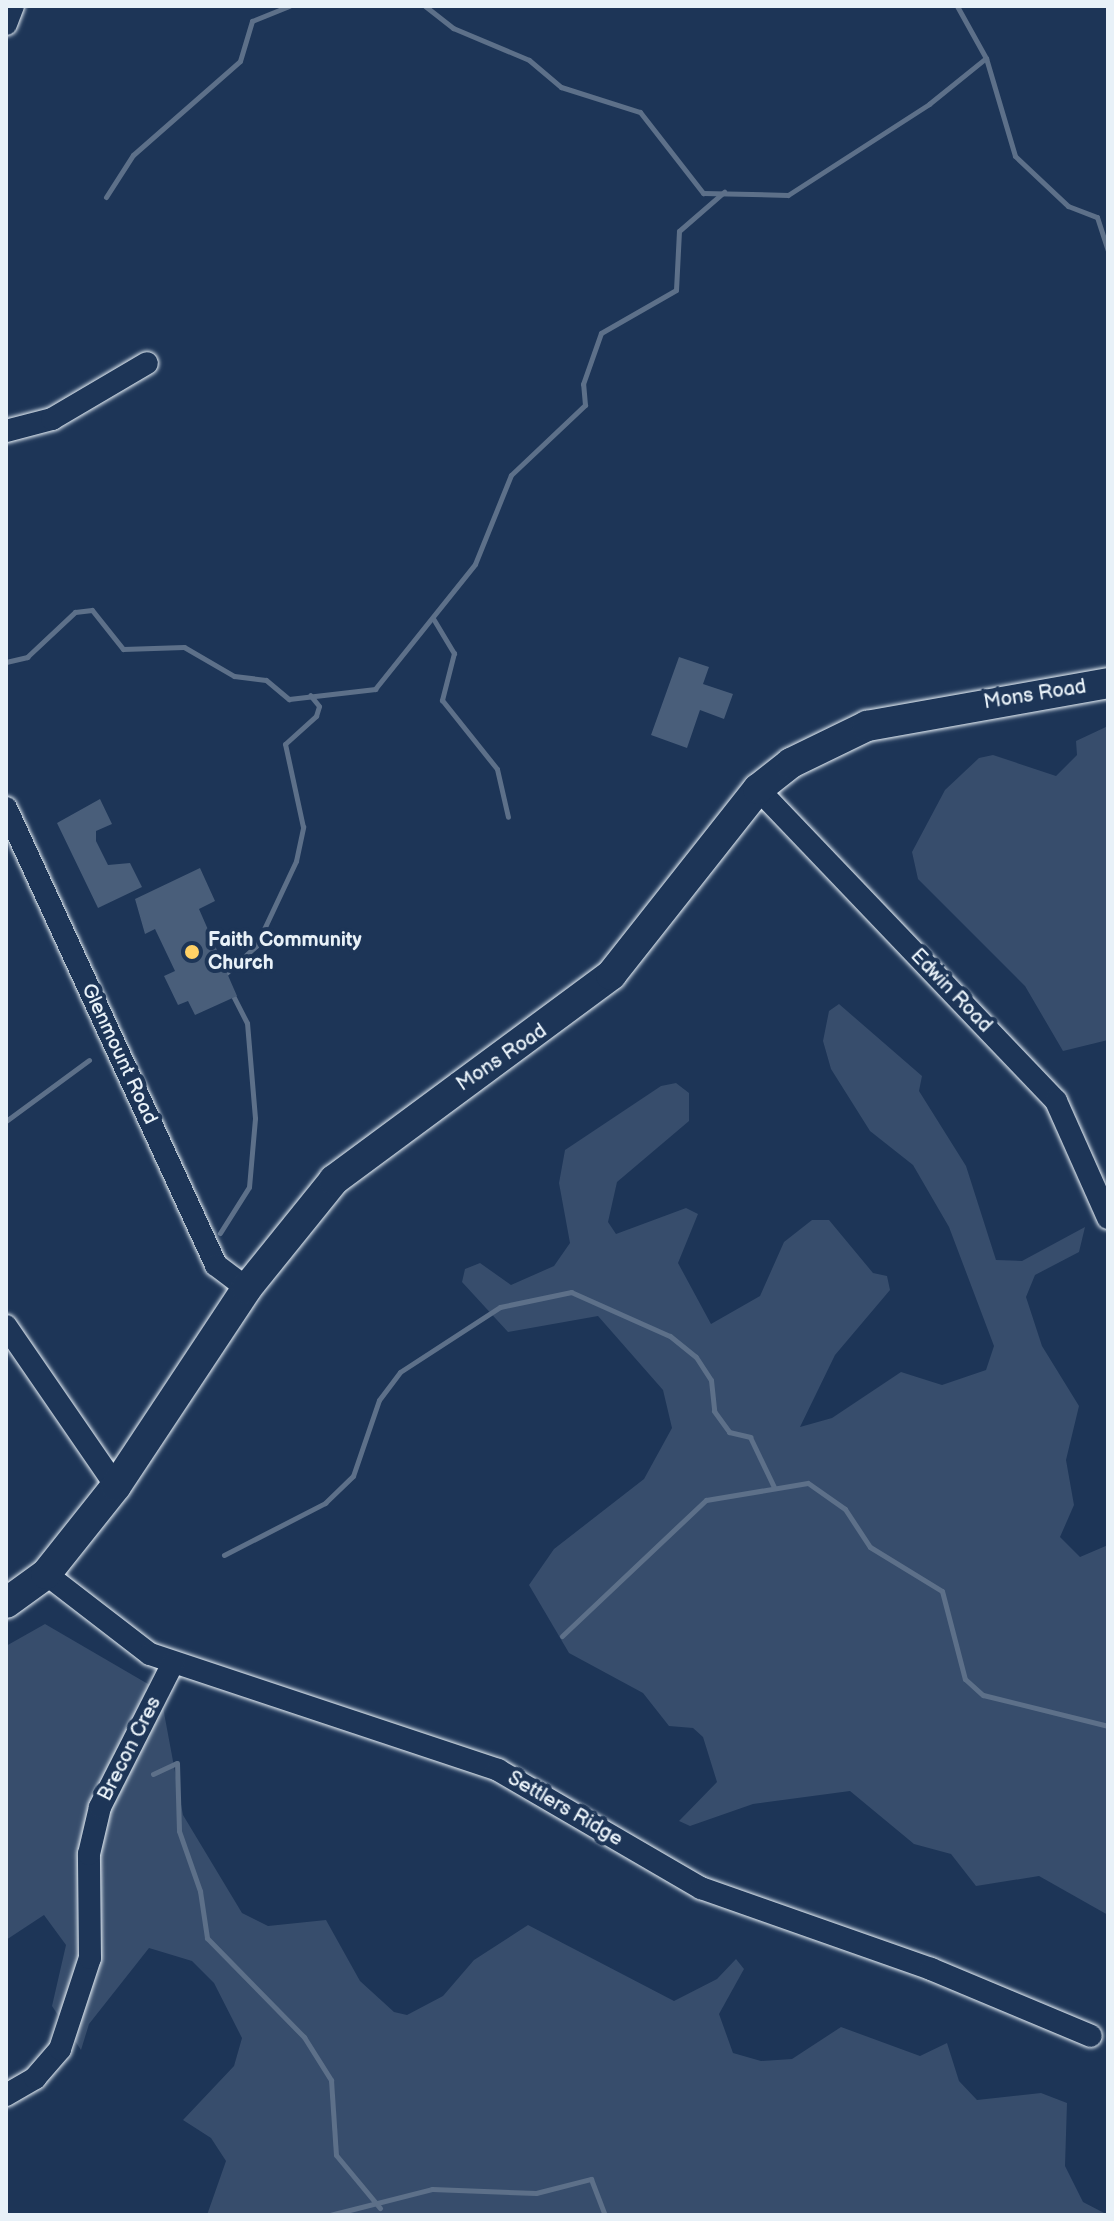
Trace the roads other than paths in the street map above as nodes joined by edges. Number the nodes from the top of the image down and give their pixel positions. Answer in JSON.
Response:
{"nodes":[{"id":1,"x":13,"y":6,"type":"edge"},
{"id":2,"x":6,"y":24,"type":"edge"},
{"id":3,"x":147,"y":363,"type":"dead end"},
{"id":4,"x":6,"y":431,"type":"edge"},
{"id":5,"x":1108,"y":683,"type":"edge"},
{"id":6,"x":758,"y":789,"type":"junction"},
{"id":7,"x":6,"y":808,"type":"edge"},
{"id":8,"x":1108,"y":1218,"type":"edge"},
{"id":9,"x":247,"y":1288,"type":"junction"},
{"id":10,"x":6,"y":1326,"type":"edge"},
{"id":11,"x":116,"y":1486,"type":"junction"},
{"id":12,"x":46,"y":1574,"type":"junction"},
{"id":13,"x":6,"y":1603,"type":"edge"},
{"id":14,"x":173,"y":1663,"type":"junction"},
{"id":15,"x":1091,"y":2036,"type":"dead end"},
{"id":16,"x":6,"y":2095,"type":"edge"}],
"edges":[{"from":1,"to":2,"type":"street"},
{"from":3,"to":4,"type":"street"},
{"from":5,"to":6,"type":"main road","name":"Mons Road"},
{"from":6,"to":8,"type":"street","name":"Edwin Road"},
{"from":6,"to":9,"type":"main road","name":"Mons Road"},
{"from":7,"to":9,"type":"street","name":"Glenmount Road"},
{"from":9,"to":11,"type":"main road","name":"Mons Road"},
{"from":10,"to":11,"type":"street"},
{"from":11,"to":12,"type":"main road","name":"Mons Road"},
{"from":12,"to":13,"type":"main road","name":"Mons Road"},
{"from":12,"to":14,"type":"street","name":"Settlers Ridge"},
{"from":14,"to":15,"type":"street","name":"Settlers Ridge"},
{"from":14,"to":16,"type":"street","name":"Brecon Cres"}]}
